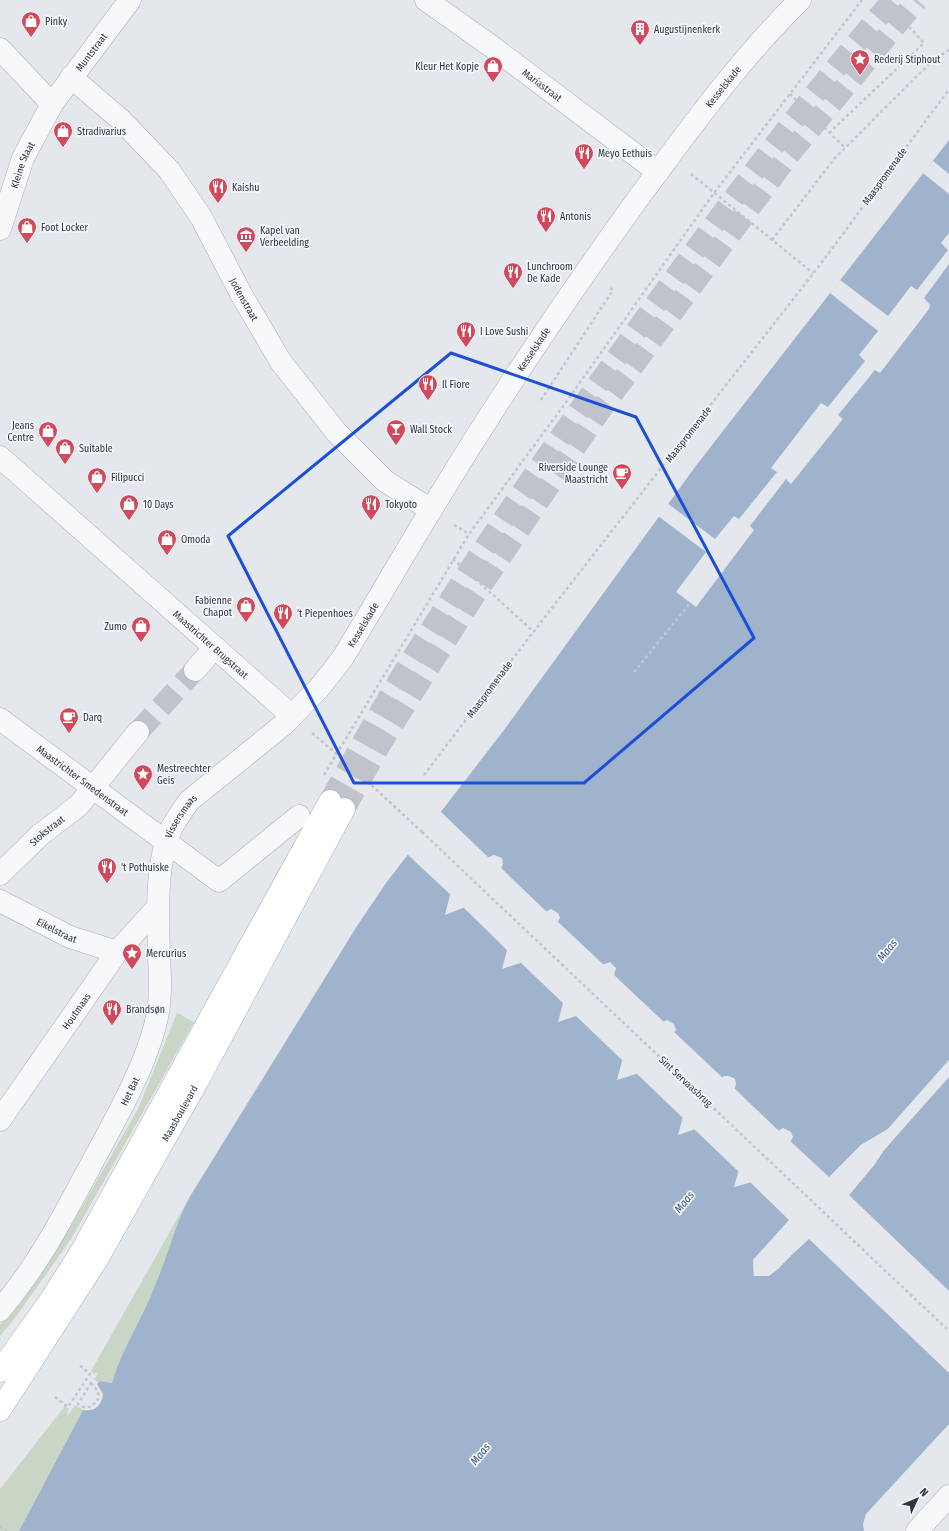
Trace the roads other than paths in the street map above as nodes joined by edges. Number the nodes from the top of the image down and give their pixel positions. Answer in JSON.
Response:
{"nodes":[{"id":1,"x":130,"y":0,"type":"edge"},
{"id":2,"x":426,"y":0,"type":"edge"},
{"id":3,"x":800,"y":0,"type":"edge"},
{"id":4,"x":0,"y":49,"type":"edge"},
{"id":5,"x":70,"y":76,"type":"junction"},
{"id":6,"x":52,"y":104,"type":"junction"},
{"id":7,"x":658,"y":172,"type":"junction"},
{"id":8,"x":0,"y":229,"type":"edge"},
{"id":9,"x":0,"y":457,"type":"edge"},
{"id":10,"x":431,"y":510,"type":"junction"},
{"id":11,"x":215,"y":647,"type":"junction"},
{"id":12,"x":195,"y":670,"type":"tunnel mouth"},
{"id":13,"x":292,"y":716,"type":"junction"},
{"id":14,"x":0,"y":719,"type":"edge"},
{"id":15,"x":138,"y":732,"type":"tunnel mouth"},
{"id":16,"x":94,"y":788,"type":"junction"},
{"id":17,"x":299,"y":816,"type":"dead end"},
{"id":18,"x":166,"y":841,"type":"junction"},
{"id":19,"x":0,"y":874,"type":"edge"},
{"id":20,"x":0,"y":901,"type":"edge"},
{"id":21,"x":158,"y":906,"type":"junction"},
{"id":22,"x":117,"y":952,"type":"junction"},
{"id":23,"x":0,"y":1120,"type":"edge"},
{"id":24,"x":0,"y":1310,"type":"edge"},
{"id":25,"x":0,"y":1371,"type":"edge"},
{"id":26,"x":0,"y":1410,"type":"edge"},
{"id":27,"x":949,"y":1496,"type":"edge"},
{"id":28,"x":917,"y":1531,"type":"edge"}],
"edges":[{"from":1,"to":5,"type":"street","name":"Muntstraat"},
{"from":2,"to":7,"type":"street","name":"Mariastraat"},
{"from":3,"to":7,"type":"street","name":"Kesselskade"},
{"from":4,"to":6,"type":"street"},
{"from":5,"to":6,"type":"street","name":"Muntstraat"},
{"from":5,"to":10,"type":"street","name":"Jodenstraat"},
{"from":6,"to":8,"type":"street","name":"Kleine Staat"},
{"from":7,"to":10,"type":"street","name":"Kesselskade"},
{"from":9,"to":11,"type":"street","name":"Maastrichter Brugstraat"},
{"from":10,"to":13,"type":"street","name":"Kesselskade"},
{"from":11,"to":12,"type":"street"},
{"from":11,"to":13,"type":"street","name":"Maastrichter Brugstraat"},
{"from":13,"to":18,"type":"street","name":"Vissersmaas"},
{"from":14,"to":16,"type":"street","name":"Maastrichter Smedenstraat"},
{"from":15,"to":16,"type":"street","name":"Stokstraat"},
{"from":16,"to":18,"type":"street","name":"Maastrichter Smedenstraat"},
{"from":16,"to":19,"type":"street","name":"Stokstraat"},
{"from":17,"to":18,"type":"street","name":"Vissersmaas"},
{"from":18,"to":21,"type":"street","name":"Het Bat"},
{"from":20,"to":22,"type":"street","name":"Eikelstraat"},
{"from":21,"to":22,"type":"street","name":"Houtmaas"},
{"from":21,"to":24,"type":"street","name":"Het Bat"},
{"from":22,"to":23,"type":"street","name":"Houtmaas"},
{"from":25,"to":26,"type":"main road","name":"Maasboulevard"},
{"from":27,"to":28,"type":"street"}]}
